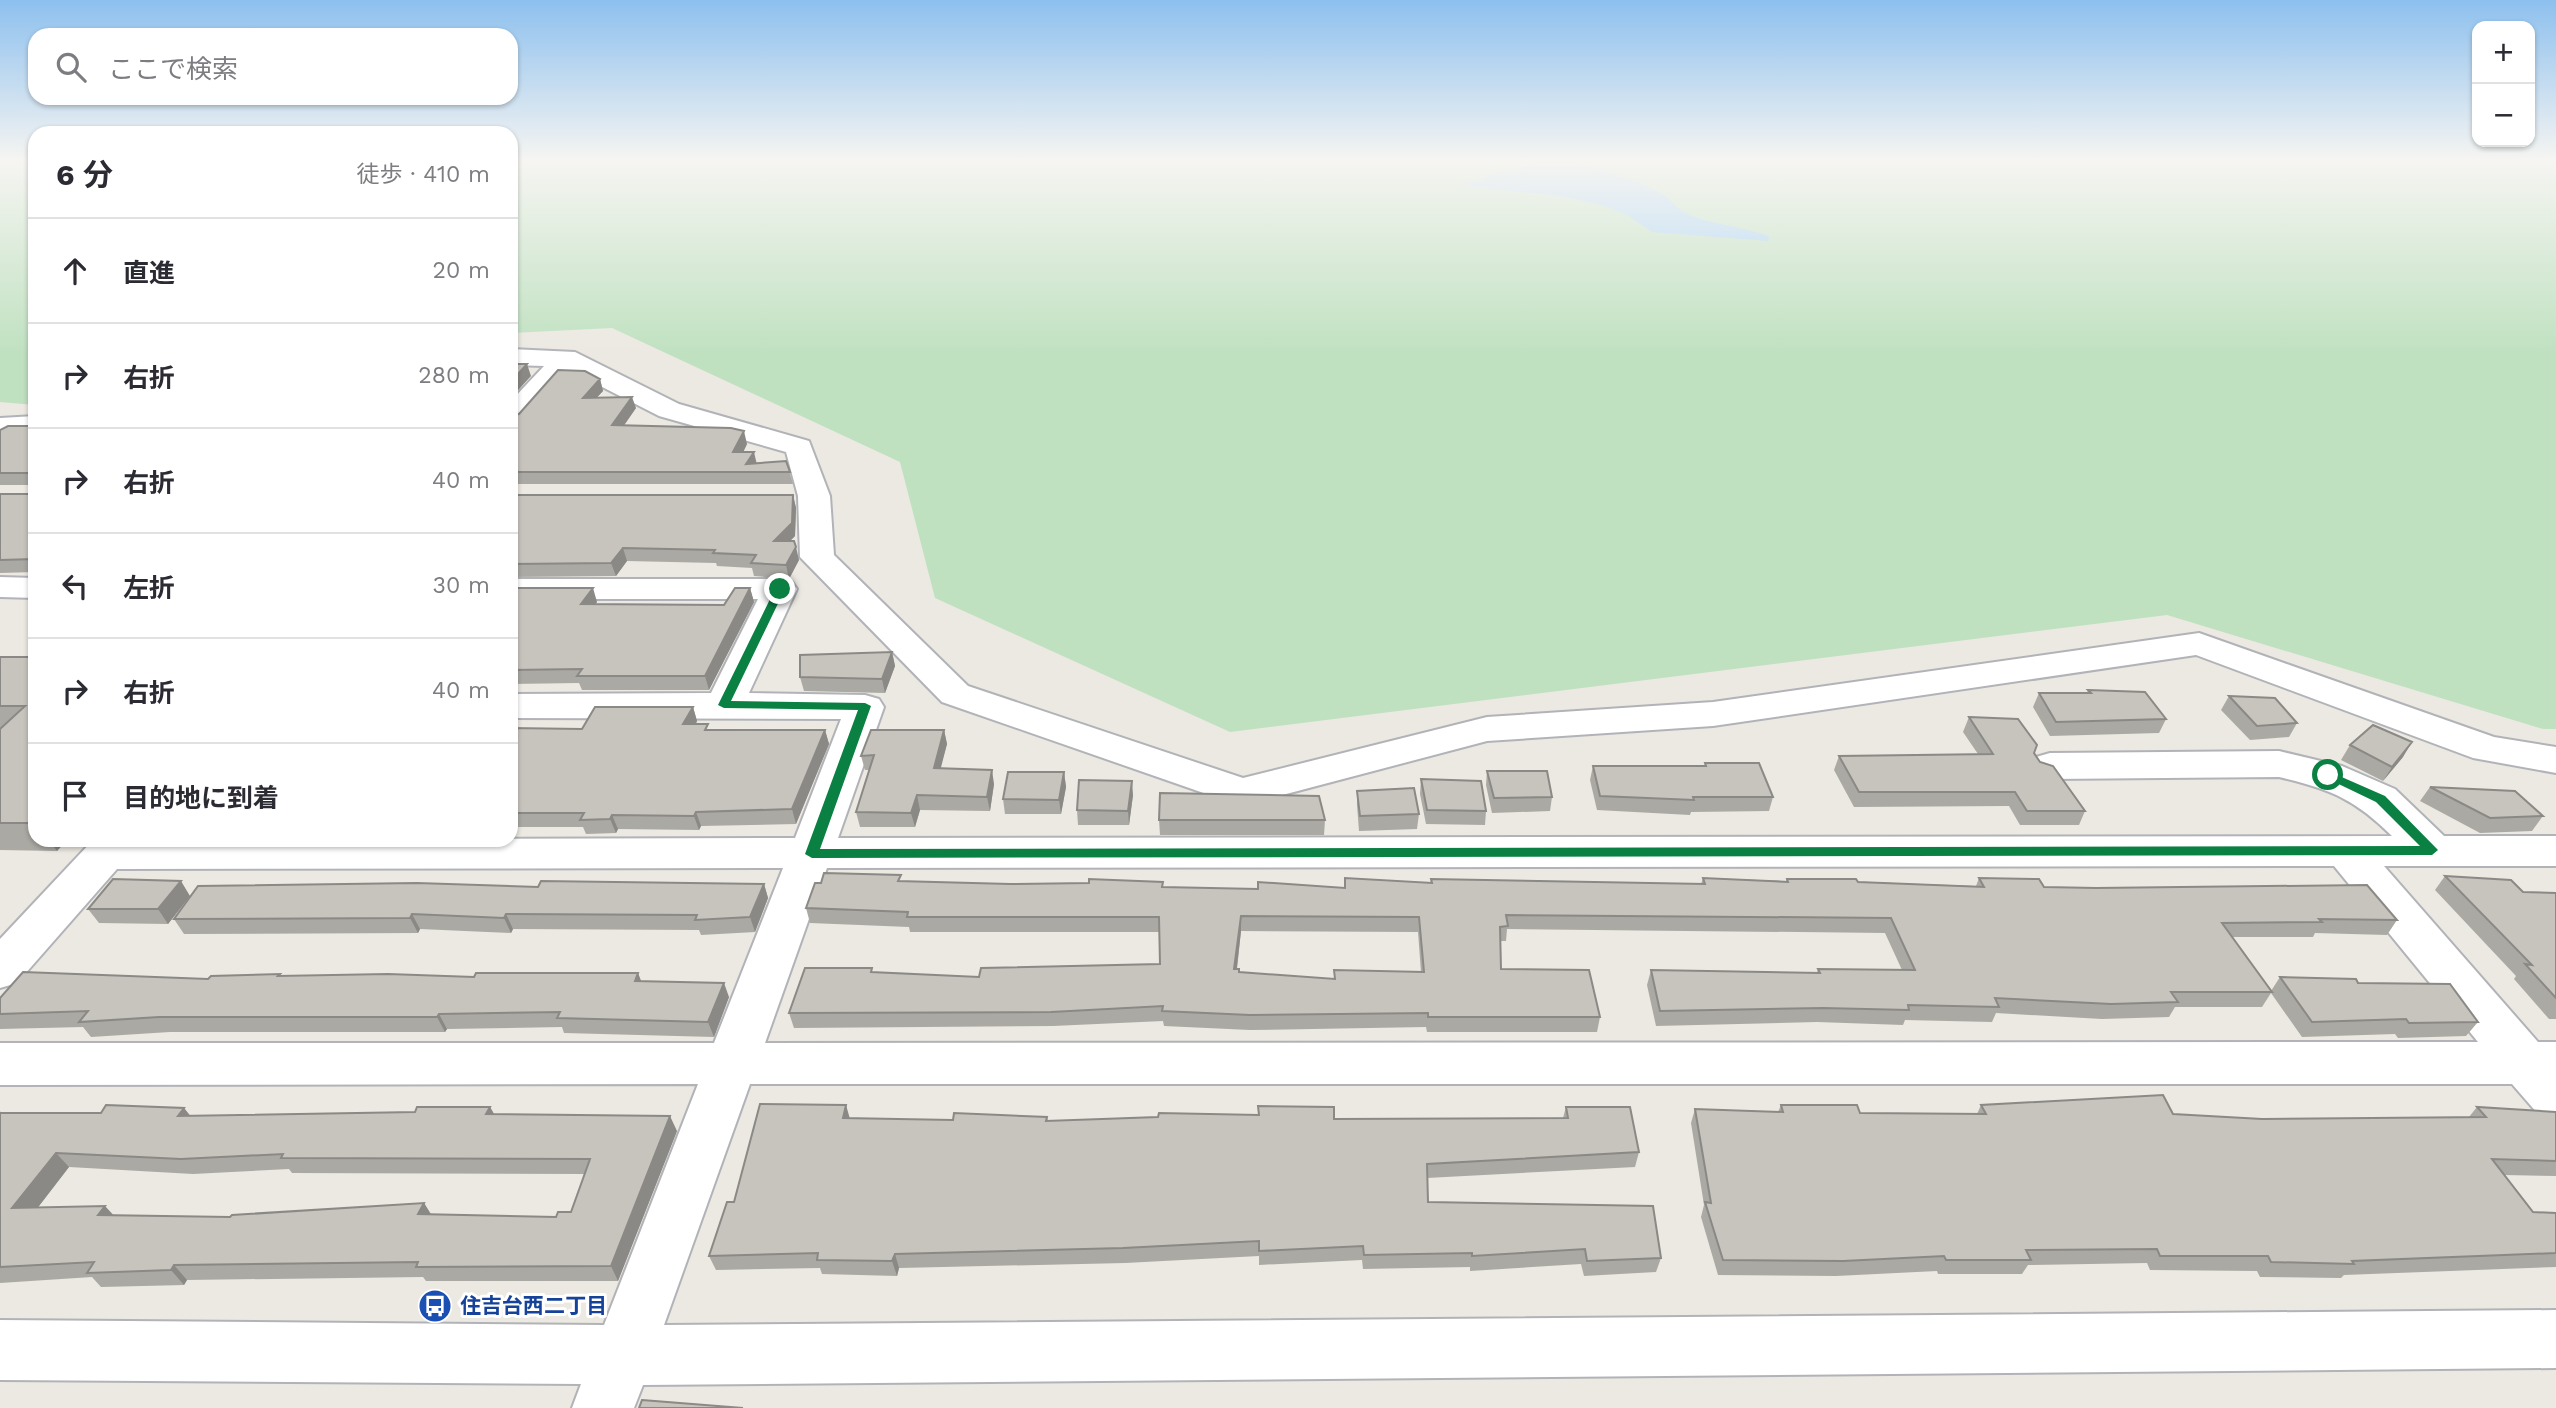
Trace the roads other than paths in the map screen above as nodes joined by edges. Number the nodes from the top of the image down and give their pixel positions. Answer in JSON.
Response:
{"nodes":[{"id":1,"x":518,"y":357,"type":"edge"},
{"id":2,"x":566,"y":358,"type":"junction"},
{"id":3,"x":518,"y":410,"type":"edge"},
{"id":4,"x":28,"y":425,"type":"edge"},
{"id":5,"x":0,"y":427,"type":"edge"},
{"id":6,"x":0,"y":587,"type":"edge"},
{"id":7,"x":28,"y":588,"type":"edge"},
{"id":8,"x":518,"y":589,"type":"edge"},
{"id":9,"x":724,"y":705,"type":"junction"},
{"id":10,"x":518,"y":706,"type":"edge"},
{"id":11,"x":2556,"y":761,"type":"edge"},
{"id":12,"x":2050,"y":766,"type":"edge"},
{"id":13,"x":112,"y":847,"type":"edge"},
{"id":14,"x":2345,"y":850,"type":"junction"},
{"id":15,"x":2432,"y":850,"type":"junction"},
{"id":16,"x":2556,"y":851,"type":"edge"},
{"id":17,"x":812,"y":854,"type":"junction"},
{"id":18,"x":0,"y":970,"type":"edge"},
{"id":19,"x":0,"y":1064,"type":"edge"},
{"id":20,"x":730,"y":1065,"type":"junction"},
{"id":21,"x":2546,"y":1075,"type":"edge"},
{"id":22,"x":2556,"y":1339,"type":"edge"},
{"id":23,"x":0,"y":1350,"type":"edge"},
{"id":24,"x":613,"y":1382,"type":"edge"}],
"edges":[{"from":1,"to":2,"type":"street"},
{"from":2,"to":3,"type":"street"},
{"from":2,"to":11,"type":"street"},
{"from":4,"to":5,"type":"street"},
{"from":6,"to":7,"type":"street"},
{"from":8,"to":9,"type":"street"},
{"from":9,"to":10,"type":"street"},
{"from":9,"to":17,"type":"street"},
{"from":12,"to":15,"type":"street"},
{"from":13,"to":17,"type":"street"},
{"from":13,"to":18,"type":"street"},
{"from":14,"to":15,"type":"street"},
{"from":14,"to":17,"type":"street"},
{"from":14,"to":21,"type":"street"},
{"from":15,"to":16,"type":"street"},
{"from":17,"to":20,"type":"street"},
{"from":19,"to":20,"type":"street"},
{"from":20,"to":21,"type":"street"},
{"from":20,"to":24,"type":"street"},
{"from":22,"to":24,"type":"street"},
{"from":23,"to":24,"type":"street"}]}
